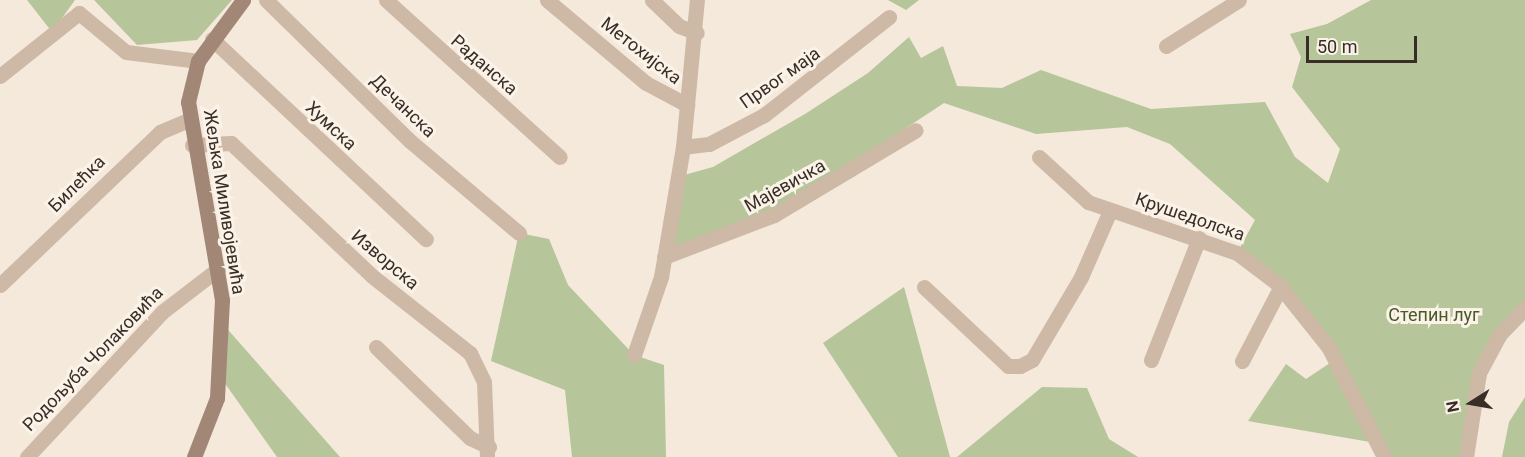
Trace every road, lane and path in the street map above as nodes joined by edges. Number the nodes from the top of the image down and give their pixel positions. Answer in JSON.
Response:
{"nodes":[{"id":1,"x":243,"y":0,"type":"edge"},
{"id":2,"x":266,"y":0,"type":"edge"},
{"id":3,"x":386,"y":0,"type":"edge"},
{"id":4,"x":547,"y":0,"type":"edge"},
{"id":5,"x":652,"y":0,"type":"edge"},
{"id":6,"x":697,"y":0,"type":"edge"},
{"id":7,"x":1239,"y":0,"type":"edge"},
{"id":8,"x":889,"y":17,"type":"dead end"},
{"id":9,"x":696,"y":33,"type":"junction"},
{"id":10,"x":212,"y":39,"type":"junction"},
{"id":11,"x":1166,"y":46,"type":"dead end"},
{"id":12,"x":198,"y":61,"type":"junction"},
{"id":13,"x":0,"y":76,"type":"edge"},
{"id":14,"x":687,"y":105,"type":"junction"},
{"id":15,"x":188,"y":120,"type":"junction"},
{"id":16,"x":915,"y":130,"type":"dead end"},
{"id":17,"x":192,"y":145,"type":"junction"},
{"id":18,"x":683,"y":147,"type":"junction"},
{"id":19,"x":560,"y":157,"type":"dead end"},
{"id":20,"x":1039,"y":157,"type":"dead end"},
{"id":21,"x":1110,"y":210,"type":"junction"},
{"id":22,"x":519,"y":232,"type":"dead end"},
{"id":23,"x":1199,"y":238,"type":"junction"},
{"id":24,"x":426,"y":239,"type":"dead end"},
{"id":25,"x":664,"y":257,"type":"junction"},
{"id":26,"x":218,"y":269,"type":"junction"},
{"id":27,"x":0,"y":285,"type":"edge"},
{"id":28,"x":1281,"y":286,"type":"junction"},
{"id":29,"x":924,"y":287,"type":"dead end"},
{"id":30,"x":1525,"y":308,"type":"edge"},
{"id":31,"x":376,"y":347,"type":"dead end"},
{"id":32,"x":634,"y":355,"type":"dead end"},
{"id":33,"x":1150,"y":360,"type":"dead end"},
{"id":34,"x":1242,"y":361,"type":"dead end"},
{"id":35,"x":488,"y":452,"type":"edge"},
{"id":36,"x":198,"y":455,"type":"edge"},
{"id":37,"x":27,"y":457,"type":"edge"},
{"id":38,"x":1384,"y":457,"type":"edge"},
{"id":39,"x":1466,"y":457,"type":"edge"}],
"edges":[{"from":1,"to":10,"type":"street","name":"Жељка Миливојевића"},
{"from":2,"to":22,"type":"street","name":"Дечанска"},
{"from":3,"to":19,"type":"street","name":"Раданска"},
{"from":4,"to":14,"type":"street","name":"Метохијска"},
{"from":5,"to":9,"type":"street"},
{"from":6,"to":9,"type":"street"},
{"from":7,"to":11,"type":"street"},
{"from":8,"to":18,"type":"street","name":"Првог маја"},
{"from":9,"to":14,"type":"street"},
{"from":10,"to":12,"type":"street","name":"Жељка Миливојевића"},
{"from":10,"to":24,"type":"street","name":"Хумска"},
{"from":12,"to":13,"type":"street"},
{"from":12,"to":15,"type":"street","name":"Жељка Миливојевића"},
{"from":14,"to":18,"type":"street"},
{"from":15,"to":17,"type":"street","name":"Жељка Миливојевића"},
{"from":15,"to":27,"type":"street","name":"Билећка"},
{"from":16,"to":25,"type":"street","name":"Мајевичка"},
{"from":17,"to":26,"type":"street","name":"Жељка Миливојевића"},
{"from":17,"to":35,"type":"street","name":"Изворска"},
{"from":18,"to":25,"type":"street"},
{"from":20,"to":21,"type":"street","name":"Крушедолска"},
{"from":21,"to":23,"type":"street","name":"Крушедолска"},
{"from":21,"to":29,"type":"street"},
{"from":23,"to":28,"type":"street","name":"Крушедолска"},
{"from":23,"to":33,"type":"street"},
{"from":25,"to":32,"type":"street"},
{"from":26,"to":36,"type":"street","name":"Жељка Миливојевића"},
{"from":26,"to":37,"type":"street","name":"Родољуба Чолаковића"},
{"from":28,"to":34,"type":"street"},
{"from":28,"to":38,"type":"street","name":"Крушедолска"},
{"from":30,"to":39,"type":"street"},
{"from":31,"to":35,"type":"street"}]}
